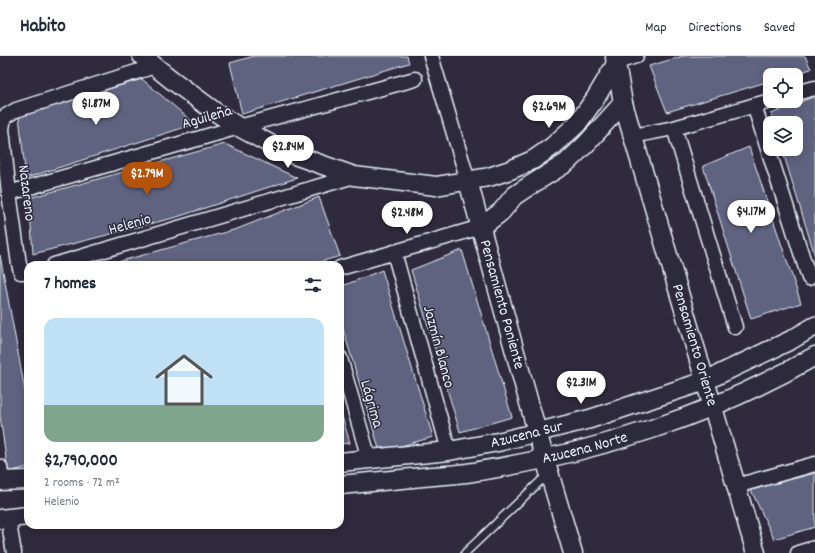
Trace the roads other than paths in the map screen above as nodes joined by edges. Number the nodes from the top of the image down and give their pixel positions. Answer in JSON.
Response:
{"nodes":[{"id":1,"x":431,"y":56,"type":"edge"},
{"id":2,"x":636,"y":56,"type":"edge"},
{"id":3,"x":616,"y":59,"type":"edge"},
{"id":4,"x":148,"y":61,"type":"edge"},
{"id":5,"x":415,"y":79,"type":"dead end"},
{"id":6,"x":815,"y":88,"type":"edge"},
{"id":7,"x":803,"y":92,"type":"edge"},
{"id":8,"x":623,"y":103,"type":"junction"},
{"id":9,"x":763,"y":103,"type":"edge"},
{"id":10,"x":754,"y":105,"type":"junction"},
{"id":11,"x":239,"y":127,"type":"junction"},
{"id":12,"x":674,"y":128,"type":"junction"},
{"id":13,"x":633,"y":136,"type":"junction"},
{"id":14,"x":354,"y":176,"type":"junction"},
{"id":15,"x":468,"y":181,"type":"junction"},
{"id":16,"x":8,"y":193,"type":"junction"},
{"id":17,"x":481,"y":227,"type":"junction"},
{"id":18,"x":394,"y":252,"type":"junction"},
{"id":19,"x":67,"y":261,"type":"edge"},
{"id":20,"x":344,"y":267,"type":"edge"},
{"id":21,"x":24,"y":271,"type":"edge"},
{"id":22,"x":809,"y":278,"type":"dead end"},
{"id":23,"x":815,"y":326,"type":"edge"},
{"id":24,"x":735,"y":327,"type":"dead end"},
{"id":25,"x":815,"y":356,"type":"edge"},
{"id":26,"x":344,"y":372,"type":"edge"},
{"id":27,"x":706,"y":381,"type":"junction"},
{"id":28,"x":713,"y":406,"type":"junction"},
{"id":29,"x":537,"y":432,"type":"junction"},
{"id":30,"x":449,"y":451,"type":"junction"},
{"id":31,"x":815,"y":455,"type":"edge"},
{"id":32,"x":369,"y":459,"type":"junction"},
{"id":33,"x":344,"y":462,"type":"edge"},
{"id":34,"x":815,"y":464,"type":"edge"},
{"id":35,"x":547,"y":466,"type":"junction"},
{"id":36,"x":788,"y":472,"type":"junction"},
{"id":37,"x":1,"y":476,"type":"edge"},
{"id":38,"x":24,"y":479,"type":"edge"},
{"id":39,"x":344,"y":485,"type":"edge"},
{"id":40,"x":736,"y":486,"type":"junction"},
{"id":41,"x":24,"y":516,"type":"edge"},
{"id":42,"x":4,"y":518,"type":"edge"},
{"id":43,"x":815,"y":548,"type":"edge"},
{"id":44,"x":14,"y":553,"type":"edge"},
{"id":45,"x":465,"y":553,"type":"edge"},
{"id":46,"x":572,"y":553,"type":"edge"},
{"id":47,"x":756,"y":553,"type":"edge"},
{"id":48,"x":798,"y":553,"type":"edge"}],
"edges":[{"from":1,"to":15,"type":"street","name":"Pensamiento Poniente"},
{"from":2,"to":3,"type":"street"},
{"from":3,"to":8,"type":"street","name":"Pensamiento Oriente"},
{"from":3,"to":15,"type":"street"},
{"from":4,"to":11,"type":"street"},
{"from":4,"to":16,"type":"street","name":"Nazareno"},
{"from":5,"to":11,"type":"street","name":"Aguileña"},
{"from":6,"to":7,"type":"street"},
{"from":8,"to":13,"type":"street","name":"Pensamiento Oriente"},
{"from":8,"to":17,"type":"street"},
{"from":9,"to":10,"type":"street"},
{"from":10,"to":12,"type":"street"},
{"from":10,"to":22,"type":"street"},
{"from":11,"to":14,"type":"street"},
{"from":11,"to":16,"type":"street","name":"Aguileña"},
{"from":12,"to":13,"type":"street"},
{"from":12,"to":24,"type":"street"},
{"from":13,"to":27,"type":"street","name":"Pensamiento Oriente"},
{"from":14,"to":15,"type":"street"},
{"from":14,"to":19,"type":"street","name":"Helenio"},
{"from":15,"to":17,"type":"street","name":"Pensamiento Poniente"},
{"from":16,"to":21,"type":"street","name":"Nazareno"},
{"from":17,"to":18,"type":"street"},
{"from":17,"to":29,"type":"street","name":"Pensamiento Poniente"},
{"from":18,"to":20,"type":"street"},
{"from":18,"to":30,"type":"street","name":"Jazmín Blanco"},
{"from":23,"to":27,"type":"street","name":"Azucena Sur"},
{"from":25,"to":28,"type":"street","name":"Azucena Norte"},
{"from":26,"to":32,"type":"street","name":"Lágrima"},
{"from":27,"to":28,"type":"street","name":"Pensamiento Oriente"},
{"from":27,"to":29,"type":"street","name":"Azucena Sur"},
{"from":28,"to":35,"type":"street","name":"Azucena Norte"},
{"from":28,"to":40,"type":"street","name":"Pensamiento Oriente"},
{"from":29,"to":30,"type":"street","name":"Azucena Sur"},
{"from":29,"to":35,"type":"street","name":"Pensamiento Poniente"},
{"from":30,"to":32,"type":"street","name":"Azucena Sur"},
{"from":31,"to":36,"type":"street"},
{"from":32,"to":33,"type":"street","name":"Azucena Sur"},
{"from":34,"to":36,"type":"street"},
{"from":35,"to":39,"type":"street","name":"Azucena Norte"},
{"from":35,"to":45,"type":"lane"},
{"from":35,"to":46,"type":"street","name":"Pensamiento Poniente"},
{"from":36,"to":40,"type":"street"},
{"from":37,"to":38,"type":"street"},
{"from":40,"to":47,"type":"street","name":"Pensamiento Oriente"},
{"from":41,"to":42,"type":"street"},
{"from":42,"to":44,"type":"street"},
{"from":43,"to":48,"type":"street"}]}
